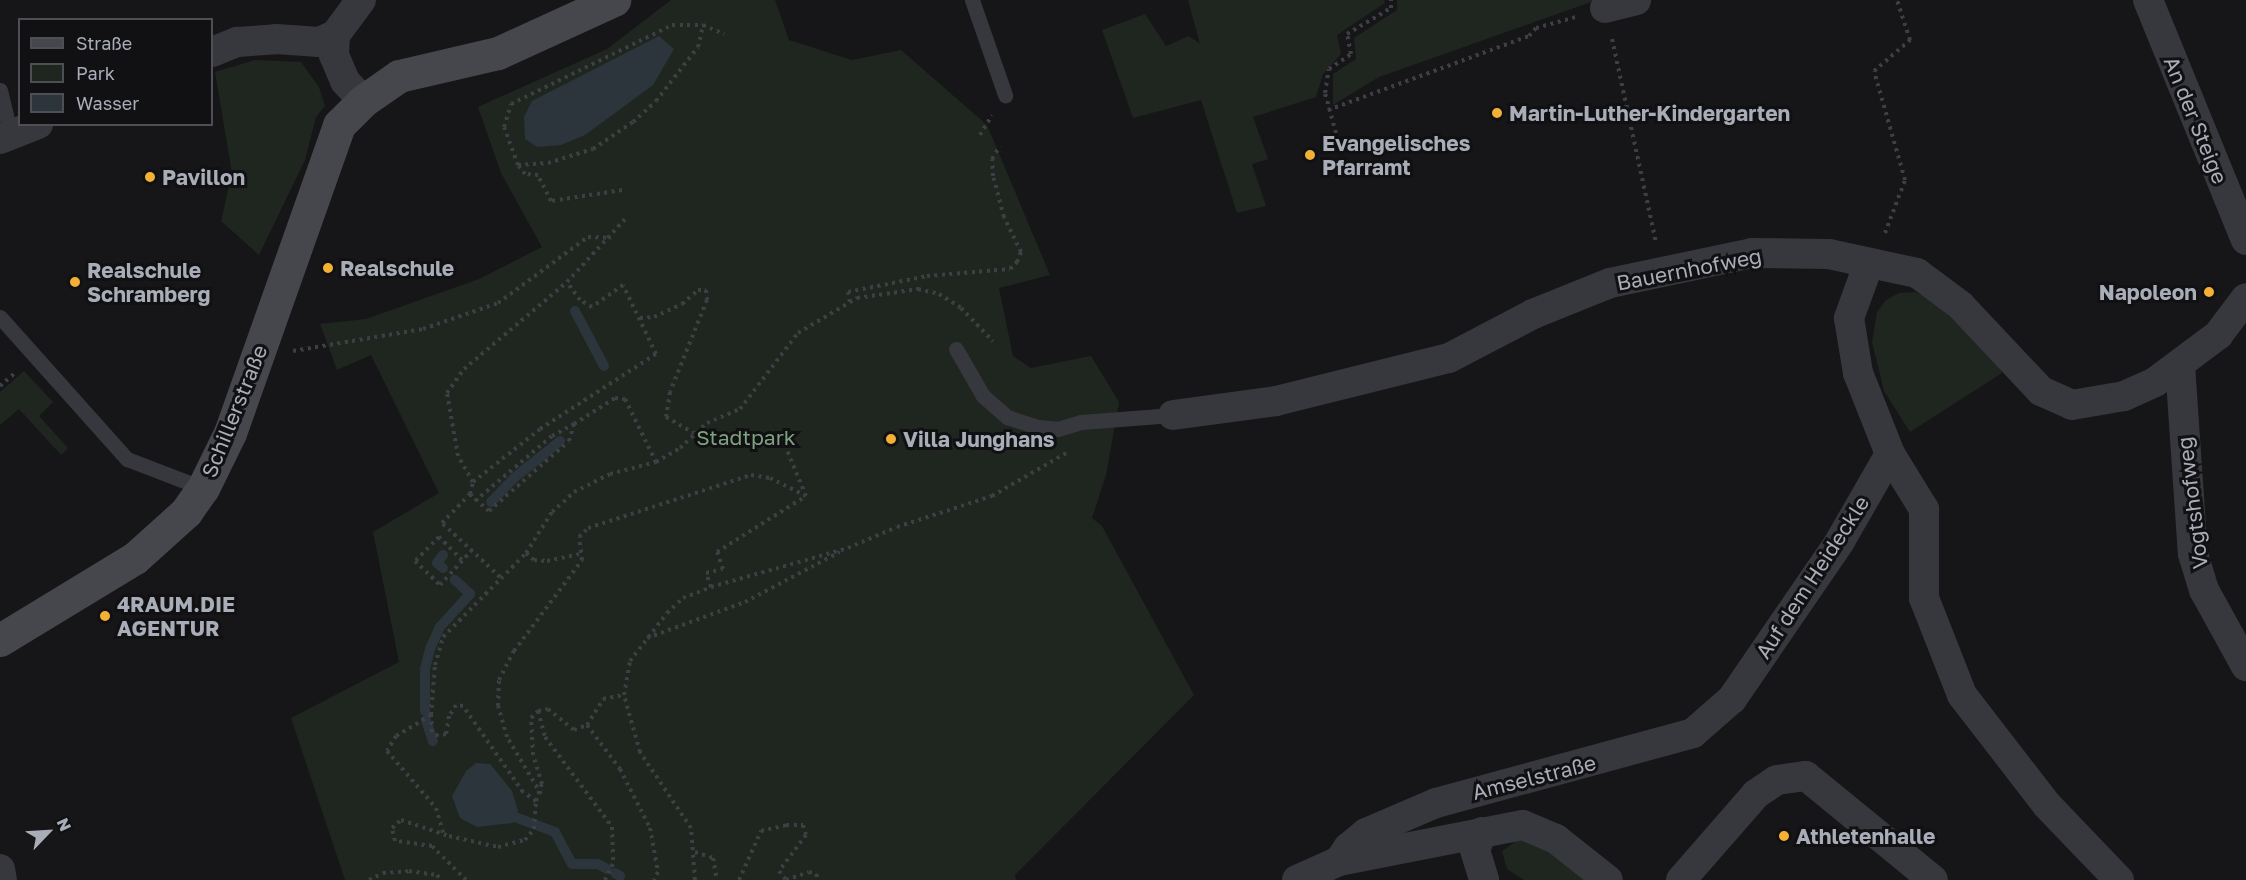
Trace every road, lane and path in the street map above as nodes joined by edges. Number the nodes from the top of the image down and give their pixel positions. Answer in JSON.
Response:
{"nodes":[{"id":1,"x":361,"y":0,"type":"edge"},
{"id":2,"x":614,"y":0,"type":"edge"},
{"id":3,"x":972,"y":0,"type":"edge"},
{"id":4,"x":1391,"y":0,"type":"edge"},
{"id":5,"x":1636,"y":0,"type":"edge"},
{"id":6,"x":1897,"y":0,"type":"edge"},
{"id":7,"x":2148,"y":0,"type":"edge"},
{"id":8,"x":1605,"y":8,"type":"junction"},
{"id":9,"x":703,"y":25,"type":"junction"},
{"id":10,"x":723,"y":34,"type":"dead end"},
{"id":11,"x":335,"y":35,"type":"junction"},
{"id":12,"x":213,"y":52,"type":"edge"},
{"id":13,"x":0,"y":90,"type":"edge"},
{"id":14,"x":1005,"y":95,"type":"dead end"},
{"id":15,"x":363,"y":101,"type":"junction"},
{"id":16,"x":1328,"y":110,"type":"junction"},
{"id":17,"x":16,"y":133,"type":"edge"},
{"id":18,"x":1336,"y":133,"type":"dead end"},
{"id":19,"x":1000,"y":146,"type":"dead end"},
{"id":20,"x":518,"y":165,"type":"junction"},
{"id":21,"x":2216,"y":170,"type":"junction"},
{"id":22,"x":2246,"y":181,"type":"edge"},
{"id":23,"x":622,"y":190,"type":"dead end"},
{"id":24,"x":627,"y":217,"type":"dead end"},
{"id":25,"x":611,"y":238,"type":"junction"},
{"id":26,"x":2246,"y":240,"type":"edge"},
{"id":27,"x":1871,"y":264,"type":"junction"},
{"id":28,"x":1662,"y":270,"type":"junction"},
{"id":29,"x":567,"y":282,"type":"junction"},
{"id":30,"x":2246,"y":298,"type":"edge"},
{"id":31,"x":850,"y":302,"type":"junction"},
{"id":32,"x":0,"y":317,"type":"edge"},
{"id":33,"x":640,"y":318,"type":"junction"},
{"id":34,"x":993,"y":341,"type":"dead end"},
{"id":35,"x":956,"y":350,"type":"dead end"},
{"id":36,"x":257,"y":356,"type":"junction"},
{"id":37,"x":2180,"y":365,"type":"junction"},
{"id":38,"x":1173,"y":415,"type":"joint"},
{"id":39,"x":1082,"y":423,"type":"junction"},
{"id":40,"x":574,"y":424,"type":"junction"},
{"id":41,"x":753,"y":432,"type":"dead end"},
{"id":42,"x":694,"y":433,"type":"junction"},
{"id":43,"x":1890,"y":454,"type":"junction"},
{"id":44,"x":656,"y":462,"type":"junction"},
{"id":45,"x":473,"y":482,"type":"junction"},
{"id":46,"x":203,"y":488,"type":"junction"},
{"id":47,"x":470,"y":494,"type":"junction"},
{"id":48,"x":806,"y":496,"type":"junction"},
{"id":49,"x":475,"y":501,"type":"junction"},
{"id":50,"x":848,"y":548,"type":"junction"},
{"id":51,"x":471,"y":551,"type":"junction"},
{"id":52,"x":526,"y":553,"type":"junction"},
{"id":53,"x":579,"y":554,"type":"junction"},
{"id":54,"x":462,"y":560,"type":"junction"},
{"id":55,"x":501,"y":578,"type":"junction"},
{"id":56,"x":711,"y":587,"type":"junction"},
{"id":57,"x":646,"y":638,"type":"junction"},
{"id":58,"x":0,"y":640,"type":"edge"},
{"id":59,"x":2246,"y":666,"type":"edge"},
{"id":60,"x":624,"y":695,"type":"junction"},
{"id":61,"x":1732,"y":699,"type":"joint"},
{"id":62,"x":538,"y":711,"type":"junction"},
{"id":63,"x":431,"y":715,"type":"junction"},
{"id":64,"x":587,"y":725,"type":"junction"},
{"id":65,"x":541,"y":794,"type":"junction"},
{"id":66,"x":536,"y":801,"type":"junction"},
{"id":67,"x":1482,"y":832,"type":"junction"},
{"id":68,"x":443,"y":833,"type":"junction"},
{"id":69,"x":695,"y":852,"type":"junction"},
{"id":70,"x":1339,"y":861,"type":"junction"},
{"id":71,"x":0,"y":869,"type":"edge"},
{"id":72,"x":2,"y":880,"type":"edge"},
{"id":73,"x":369,"y":880,"type":"edge"},
{"id":74,"x":441,"y":880,"type":"edge"},
{"id":75,"x":466,"y":880,"type":"edge"},
{"id":76,"x":605,"y":880,"type":"edge"},
{"id":77,"x":654,"y":880,"type":"edge"},
{"id":78,"x":695,"y":880,"type":"edge"},
{"id":79,"x":717,"y":880,"type":"edge"},
{"id":80,"x":738,"y":880,"type":"edge"},
{"id":81,"x":816,"y":880,"type":"edge"},
{"id":82,"x":1298,"y":880,"type":"edge"},
{"id":83,"x":1484,"y":880,"type":"edge"},
{"id":84,"x":1608,"y":880,"type":"edge"},
{"id":85,"x":1680,"y":880,"type":"edge"},
{"id":86,"x":1933,"y":880,"type":"edge"},
{"id":87,"x":2119,"y":880,"type":"edge"}],
"edges":[{"from":1,"to":11,"type":"street"},
{"from":2,"to":15,"type":"main road","name":"Schillerstraße"},
{"from":3,"to":14,"type":"lane"},
{"from":4,"to":16,"type":"path"},
{"from":5,"to":8,"type":"street"},
{"from":6,"to":27,"type":"path"},
{"from":7,"to":21,"type":"street","name":"An der Steige"},
{"from":8,"to":16,"type":"path"},
{"from":8,"to":28,"type":"path"},
{"from":9,"to":10,"type":"path"},
{"from":9,"to":20,"type":"path"},
{"from":9,"to":20,"type":"path"},
{"from":11,"to":12,"type":"street"},
{"from":11,"to":15,"type":"street"},
{"from":13,"to":17,"type":"lane"},
{"from":15,"to":36,"type":"main road","name":"Schillerstraße"},
{"from":16,"to":18,"type":"path"},
{"from":19,"to":31,"type":"path"},
{"from":20,"to":23,"type":"path"},
{"from":21,"to":22,"type":"street"},
{"from":21,"to":26,"type":"street","name":"An der Steige"},
{"from":24,"to":25,"type":"path"},
{"from":25,"to":29,"type":"path"},
{"from":25,"to":36,"type":"path"},
{"from":27,"to":28,"type":"street","name":"Bauernhofweg"},
{"from":27,"to":37,"type":"street","name":"Bauernhofweg"},
{"from":27,"to":43,"type":"street"},
{"from":28,"to":38,"type":"street","name":"Bauernhofweg"},
{"from":29,"to":33,"type":"path"},
{"from":29,"to":45,"type":"path"},
{"from":30,"to":37,"type":"street","name":"Bauernhofweg"},
{"from":31,"to":34,"type":"path"},
{"from":31,"to":42,"type":"path"},
{"from":32,"to":46,"type":"lane"},
{"from":33,"to":42,"type":"path"},
{"from":33,"to":45,"type":"path"},
{"from":35,"to":39,"type":"lane"},
{"from":36,"to":46,"type":"main road","name":"Schillerstraße"},
{"from":37,"to":59,"type":"street","name":"Vogtshofweg"},
{"from":38,"to":39,"type":"lane"},
{"from":39,"to":50,"type":"path"},
{"from":40,"to":44,"type":"path"},
{"from":40,"to":49,"type":"path"},
{"from":40,"to":49,"type":"path"},
{"from":41,"to":48,"type":"path"},
{"from":42,"to":44,"type":"path"},
{"from":43,"to":61,"type":"street","name":"Auf dem Heideckle"},
{"from":43,"to":87,"type":"street"},
{"from":44,"to":52,"type":"path"},
{"from":45,"to":47,"type":"path"},
{"from":46,"to":58,"type":"main road","name":"Schillerstraße"},
{"from":47,"to":49,"type":"path"},
{"from":47,"to":51,"type":"path"},
{"from":48,"to":53,"type":"path"},
{"from":48,"to":56,"type":"path"},
{"from":50,"to":56,"type":"path"},
{"from":50,"to":57,"type":"path"},
{"from":51,"to":54,"type":"path"},
{"from":51,"to":55,"type":"path"},
{"from":52,"to":53,"type":"path"},
{"from":52,"to":55,"type":"path"},
{"from":53,"to":65,"type":"path"},
{"from":54,"to":54,"type":"path"},
{"from":55,"to":63,"type":"path"},
{"from":56,"to":57,"type":"path"},
{"from":57,"to":60,"type":"path"},
{"from":60,"to":64,"type":"path"},
{"from":60,"to":69,"type":"path"},
{"from":61,"to":70,"type":"street","name":"Amselstraße"},
{"from":62,"to":64,"type":"path"},
{"from":62,"to":65,"type":"path"},
{"from":62,"to":76,"type":"path"},
{"from":63,"to":66,"type":"path"},
{"from":63,"to":68,"type":"path"},
{"from":64,"to":77,"type":"path"},
{"from":65,"to":66,"type":"path"},
{"from":66,"to":68,"type":"path"},
{"from":67,"to":70,"type":"street","name":"Amselstraße"},
{"from":67,"to":83,"type":"street","name":"Amselstraße"},
{"from":67,"to":84,"type":"street","name":"Amselstraße"},
{"from":68,"to":75,"type":"path"},
{"from":69,"to":78,"type":"path"},
{"from":69,"to":79,"type":"path"},
{"from":70,"to":82,"type":"street","name":"Amselstraße"},
{"from":71,"to":72,"type":"street"},
{"from":73,"to":74,"type":"path"},
{"from":80,"to":81,"type":"path"},
{"from":85,"to":86,"type":"street"}]}
